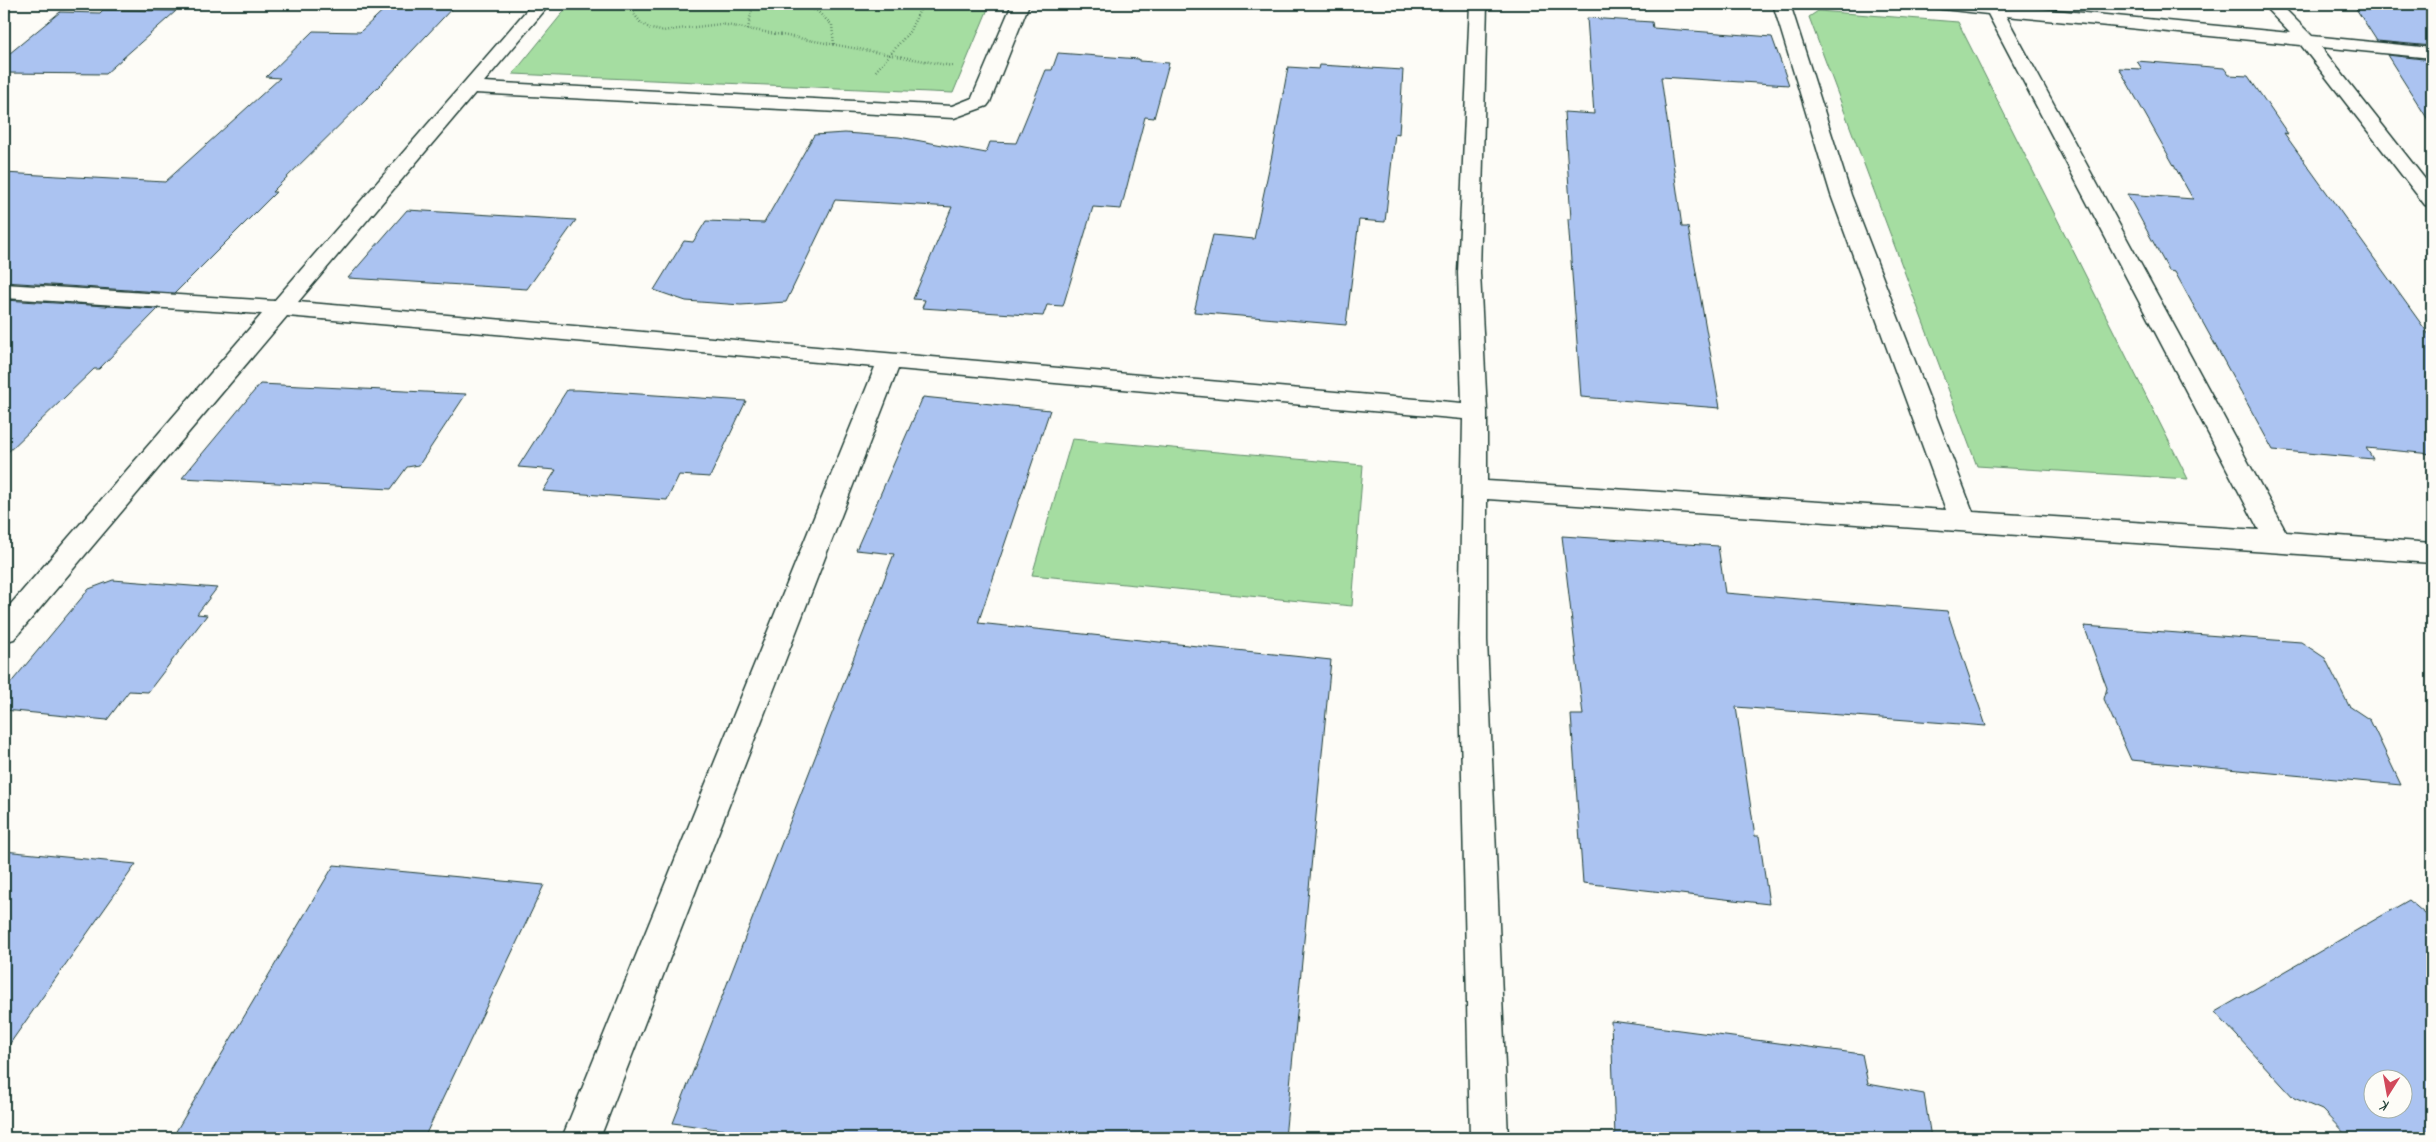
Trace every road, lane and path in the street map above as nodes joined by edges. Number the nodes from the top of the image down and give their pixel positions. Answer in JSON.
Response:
{"nodes":[{"id":1,"x":541,"y":4,"type":"edge"},
{"id":2,"x":639,"y":4,"type":"edge"},
{"id":3,"x":752,"y":4,"type":"edge"},
{"id":4,"x":800,"y":4,"type":"edge"},
{"id":5,"x":923,"y":4,"type":"edge"},
{"id":6,"x":1020,"y":4,"type":"edge"},
{"id":7,"x":1479,"y":4,"type":"edge"},
{"id":8,"x":1782,"y":4,"type":"edge"},
{"id":9,"x":1942,"y":4,"type":"edge"},
{"id":10,"x":2271,"y":4,"type":"edge"},
{"id":11,"x":1994,"y":9,"type":"junction"},
{"id":12,"x":748,"y":29,"type":"junction"},
{"id":13,"x":2305,"y":39,"type":"junction"},
{"id":14,"x":834,"y":45,"type":"junction"},
{"id":15,"x":2432,"y":53,"type":"edge"},
{"id":16,"x":891,"y":55,"type":"junction"},
{"id":17,"x":992,"y":73,"type":"junction"},
{"id":18,"x":469,"y":87,"type":"junction"},
{"id":19,"x":833,"y":106,"type":"junction"},
{"id":20,"x":2432,"y":201,"type":"edge"},
{"id":21,"x":4,"y":291,"type":"edge"},
{"id":22,"x":280,"y":308,"type":"junction"},
{"id":23,"x":889,"y":361,"type":"junction"},
{"id":24,"x":1475,"y":412,"type":"junction"},
{"id":25,"x":1474,"y":489,"type":"junction"},
{"id":26,"x":1963,"y":520,"type":"junction"},
{"id":27,"x":2278,"y":541,"type":"junction"},
{"id":28,"x":2432,"y":553,"type":"edge"},
{"id":29,"x":4,"y":631,"type":"edge"},
{"id":30,"x":581,"y":1138,"type":"edge"},
{"id":31,"x":1489,"y":1138,"type":"edge"}],
"edges":[{"from":1,"to":18,"type":"street"},
{"from":2,"to":12,"type":"path"},
{"from":3,"to":12,"type":"path"},
{"from":4,"to":14,"type":"path"},
{"from":5,"to":16,"type":"path"},
{"from":6,"to":17,"type":"street"},
{"from":7,"to":24,"type":"street"},
{"from":8,"to":26,"type":"street"},
{"from":9,"to":11,"type":"street"},
{"from":10,"to":13,"type":"street"},
{"from":11,"to":13,"type":"street"},
{"from":11,"to":27,"type":"street"},
{"from":12,"to":14,"type":"path"},
{"from":13,"to":15,"type":"street"},
{"from":13,"to":20,"type":"street"},
{"from":14,"to":16,"type":"path"},
{"from":16,"to":17,"type":"path"},
{"from":16,"to":19,"type":"path"},
{"from":17,"to":19,"type":"street"},
{"from":18,"to":19,"type":"street"},
{"from":18,"to":22,"type":"street"},
{"from":21,"to":22,"type":"street"},
{"from":22,"to":23,"type":"street"},
{"from":22,"to":29,"type":"street"},
{"from":23,"to":24,"type":"street"},
{"from":23,"to":30,"type":"street"},
{"from":24,"to":25,"type":"street"},
{"from":25,"to":26,"type":"street"},
{"from":25,"to":31,"type":"street"},
{"from":26,"to":27,"type":"street"},
{"from":27,"to":28,"type":"street"}]}
